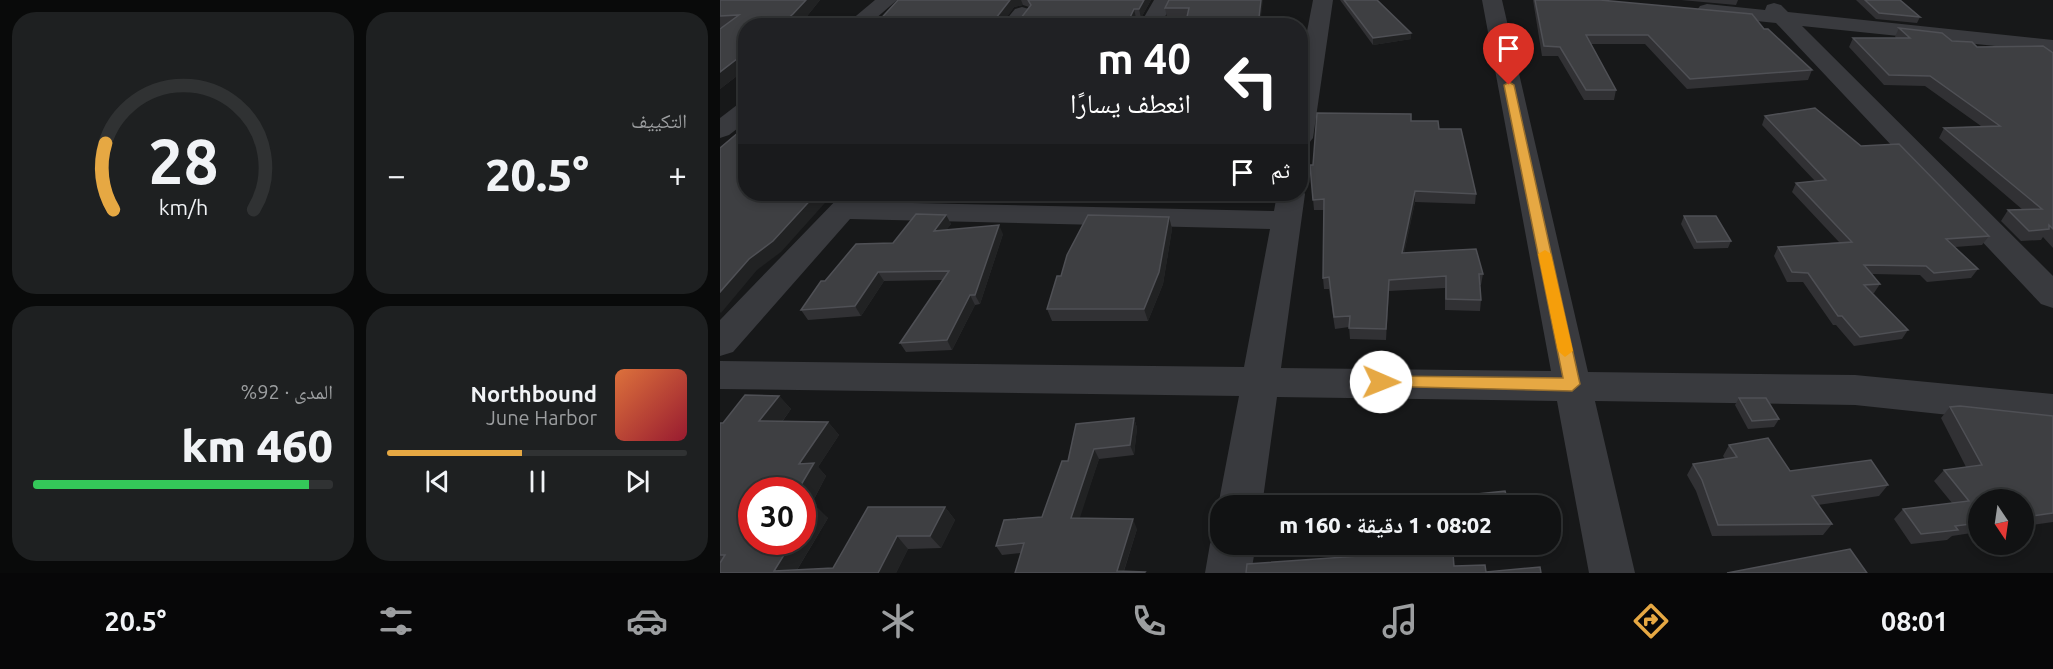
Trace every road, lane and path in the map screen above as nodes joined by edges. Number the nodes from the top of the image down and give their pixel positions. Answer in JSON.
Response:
{"nodes":[{"id":1,"x":887,"y":0,"type":"edge"},
{"id":2,"x":1164,"y":0,"type":"edge"},
{"id":3,"x":1323,"y":0,"type":"edge"},
{"id":4,"x":1492,"y":0,"type":"edge"},
{"id":5,"x":1686,"y":8,"type":"edge"},
{"id":6,"x":1774,"y":8,"type":"edge"},
{"id":7,"x":864,"y":18,"type":"edge"},
{"id":8,"x":1154,"y":18,"type":"edge"},
{"id":9,"x":1309,"y":36,"type":"edge"},
{"id":10,"x":2053,"y":46,"type":"edge"},
{"id":11,"x":738,"y":116,"type":"edge"},
{"id":12,"x":720,"y":130,"type":"edge"},
{"id":13,"x":850,"y":202,"type":"edge"},
{"id":14,"x":1046,"y":204,"type":"edge"},
{"id":15,"x":1289,"y":207,"type":"edge"},
{"id":16,"x":2053,"y":296,"type":"edge"},
{"id":17,"x":720,"y":343,"type":"edge"},
{"id":18,"x":720,"y":375,"type":"edge"},
{"id":19,"x":1261,"y":381,"type":"junction"},
{"id":20,"x":1572,"y":384,"type":"junction"},
{"id":21,"x":2053,"y":410,"type":"edge"},
{"id":22,"x":1242,"y":495,"type":"edge"},
{"id":23,"x":1231,"y":555,"type":"edge"},
{"id":24,"x":1228,"y":573,"type":"edge"},
{"id":25,"x":1612,"y":573,"type":"edge"}],
"edges":[{"from":1,"to":7,"type":"street"},
{"from":2,"to":8,"type":"street"},
{"from":3,"to":9,"type":"street"},
{"from":4,"to":20,"type":"street"},
{"from":5,"to":6,"type":"street"},
{"from":6,"to":10,"type":"street"},
{"from":6,"to":16,"type":"street"},
{"from":11,"to":12,"type":"street"},
{"from":13,"to":14,"type":"street"},
{"from":13,"to":17,"type":"street"},
{"from":14,"to":15,"type":"street"},
{"from":15,"to":19,"type":"street"},
{"from":18,"to":19,"type":"street"},
{"from":19,"to":20,"type":"street"},
{"from":19,"to":22,"type":"street"},
{"from":20,"to":21,"type":"street"},
{"from":20,"to":25,"type":"street"},
{"from":23,"to":24,"type":"street"}]}
